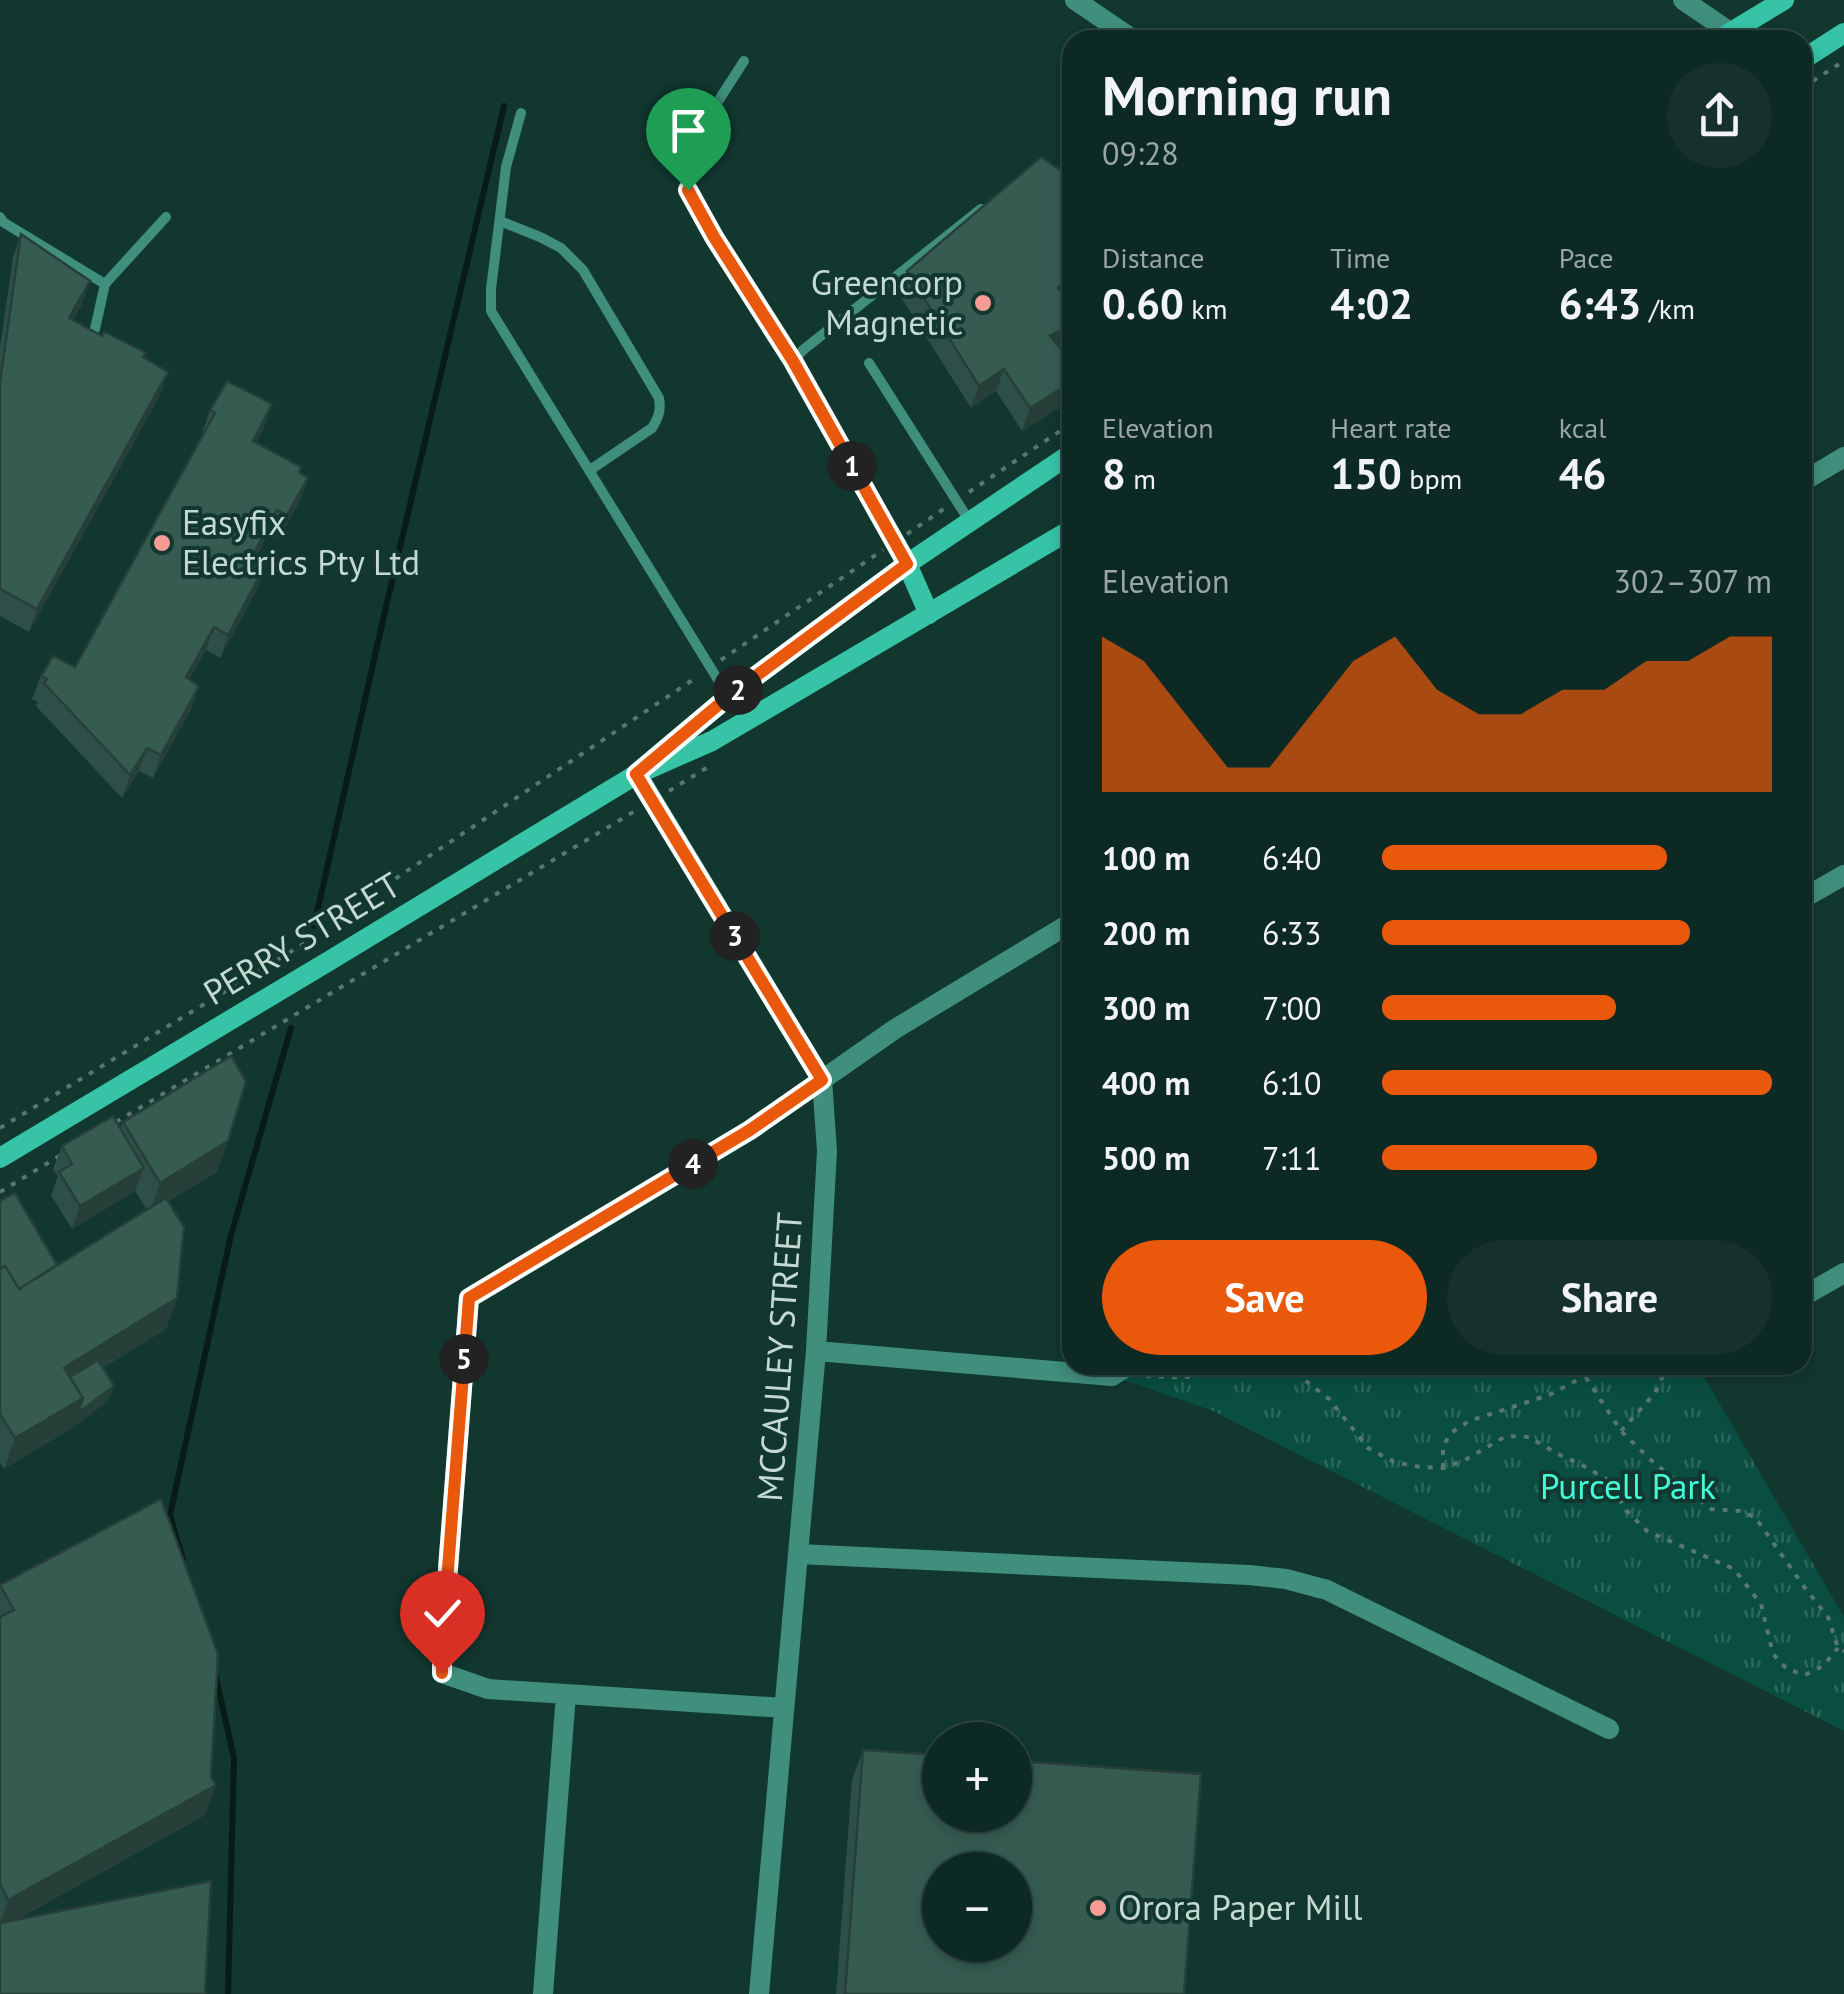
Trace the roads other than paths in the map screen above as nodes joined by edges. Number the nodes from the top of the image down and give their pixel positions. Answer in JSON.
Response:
{"nodes":[{"id":1,"x":1075,"y":0,"type":"edge"},
{"id":2,"x":1683,"y":0,"type":"edge"},
{"id":3,"x":1784,"y":0,"type":"edge"},
{"id":4,"x":1119,"y":30,"type":"edge"},
{"id":5,"x":1719,"y":30,"type":"edge"},
{"id":6,"x":1740,"y":30,"type":"edge"},
{"id":7,"x":1844,"y":34,"type":"edge"},
{"id":8,"x":1812,"y":54,"type":"edge"},
{"id":9,"x":744,"y":60,"type":"dead end"},
{"id":10,"x":521,"y":114,"type":"dead end"},
{"id":11,"x":995,"y":198,"type":"edge"},
{"id":12,"x":166,"y":218,"type":"dead end"},
{"id":13,"x":500,"y":221,"type":"junction"},
{"id":14,"x":1,"y":222,"type":"edge"},
{"id":15,"x":105,"y":284,"type":"junction"},
{"id":16,"x":95,"y":329,"type":"edge"},
{"id":17,"x":793,"y":361,"type":"junction"},
{"id":18,"x":869,"y":363,"type":"dead end"},
{"id":19,"x":1844,"y":457,"type":"edge"},
{"id":20,"x":1062,"y":461,"type":"edge"},
{"id":21,"x":590,"y":470,"type":"junction"},
{"id":22,"x":1812,"y":476,"type":"edge"},
{"id":23,"x":970,"y":522,"type":"junction"},
{"id":24,"x":1062,"y":535,"type":"edge"},
{"id":25,"x":907,"y":564,"type":"junction"},
{"id":26,"x":928,"y":614,"type":"junction"},
{"id":27,"x":729,"y":696,"type":"junction"},
{"id":28,"x":636,"y":774,"type":"junction"},
{"id":29,"x":1844,"y":875,"type":"edge"},
{"id":30,"x":1812,"y":893,"type":"edge"},
{"id":31,"x":1062,"y":928,"type":"edge"},
{"id":32,"x":822,"y":1080,"type":"junction"},
{"id":33,"x":0,"y":1158,"type":"edge"},
{"id":34,"x":1844,"y":1273,"type":"edge"},
{"id":35,"x":1812,"y":1291,"type":"edge"},
{"id":36,"x":816,"y":1351,"type":"junction"},
{"id":37,"x":1062,"y":1366,"type":"edge"},
{"id":38,"x":798,"y":1554,"type":"junction"},
{"id":39,"x":566,"y":1694,"type":"junction"},
{"id":40,"x":784,"y":1708,"type":"junction"},
{"id":41,"x":1609,"y":1729,"type":"dead end"},
{"id":42,"x":543,"y":1994,"type":"edge"},
{"id":43,"x":759,"y":1994,"type":"edge"}],
"edges":[{"from":1,"to":4,"type":"street"},
{"from":2,"to":5,"type":"street"},
{"from":3,"to":6,"type":"street"},
{"from":7,"to":8,"type":"street"},
{"from":9,"to":17,"type":"lane"},
{"from":10,"to":13,"type":"lane"},
{"from":11,"to":17,"type":"lane"},
{"from":12,"to":15,"type":"lane"},
{"from":13,"to":21,"type":"lane"},
{"from":13,"to":21,"type":"lane"},
{"from":14,"to":15,"type":"lane"},
{"from":15,"to":16,"type":"lane"},
{"from":17,"to":25,"type":"lane"},
{"from":18,"to":23,"type":"lane"},
{"from":19,"to":22,"type":"street"},
{"from":20,"to":23,"type":"street","name":"PERRY STREET"},
{"from":21,"to":27,"type":"lane"},
{"from":23,"to":25,"type":"street","name":"PERRY STREET"},
{"from":24,"to":26,"type":"street","name":"PERRY STREET"},
{"from":25,"to":26,"type":"street"},
{"from":25,"to":27,"type":"street","name":"PERRY STREET"},
{"from":26,"to":28,"type":"street","name":"PERRY STREET"},
{"from":27,"to":28,"type":"street","name":"PERRY STREET"},
{"from":28,"to":32,"type":"street","name":"MCCAULEY STREET"},
{"from":28,"to":33,"type":"street","name":"PERRY STREET"},
{"from":29,"to":30,"type":"street"},
{"from":31,"to":32,"type":"street"},
{"from":32,"to":36,"type":"street","name":"MCCAULEY STREET"},
{"from":32,"to":39,"type":"street"},
{"from":34,"to":35,"type":"street"},
{"from":36,"to":37,"type":"street"},
{"from":36,"to":38,"type":"street","name":"MCCAULEY STREET"},
{"from":38,"to":40,"type":"street","name":"MCCAULEY STREET"},
{"from":38,"to":41,"type":"street"},
{"from":39,"to":40,"type":"street"},
{"from":39,"to":42,"type":"street"},
{"from":40,"to":43,"type":"street","name":"MCCAULEY STREET"}]}
